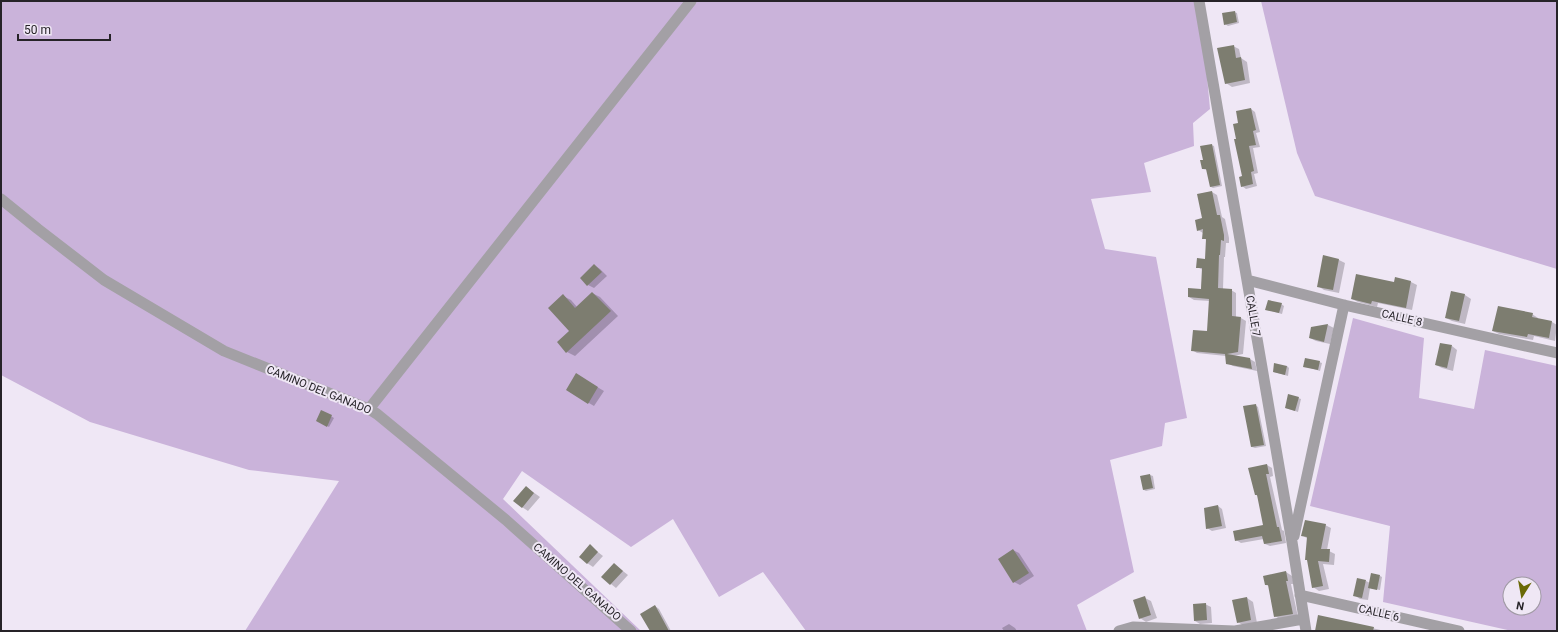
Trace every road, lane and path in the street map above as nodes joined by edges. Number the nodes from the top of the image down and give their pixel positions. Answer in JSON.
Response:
{"nodes":[{"id":1,"x":691,"y":1,"type":"edge"},
{"id":2,"x":1200,"y":1,"type":"edge"},
{"id":3,"x":1,"y":198,"type":"edge"},
{"id":4,"x":1247,"y":280,"type":"junction"},
{"id":5,"x":1344,"y":305,"type":"junction"},
{"id":6,"x":1557,"y":353,"type":"edge"},
{"id":7,"x":369,"y":409,"type":"junction"},
{"id":8,"x":1292,"y":542,"type":"junction"},
{"id":9,"x":1300,"y":595,"type":"junction"},
{"id":10,"x":1303,"y":619,"type":"junction"},
{"id":11,"x":631,"y":631,"type":"edge"},
{"id":12,"x":1118,"y":631,"type":"edge"},
{"id":13,"x":1235,"y":631,"type":"edge"},
{"id":14,"x":1306,"y":631,"type":"edge"},
{"id":15,"x":1458,"y":631,"type":"edge"}],
"edges":[{"from":1,"to":7,"type":"street"},
{"from":2,"to":4,"type":"street","name":"CALLE 7"},
{"from":3,"to":7,"type":"street","name":"CAMINO DEL GANADO"},
{"from":4,"to":5,"type":"street","name":"CALLE 8"},
{"from":4,"to":8,"type":"street","name":"CALLE 7"},
{"from":5,"to":6,"type":"street","name":"CALLE 8"},
{"from":5,"to":8,"type":"street"},
{"from":7,"to":11,"type":"street","name":"CAMINO DEL GANADO"},
{"from":8,"to":9,"type":"street","name":"CALLE 7"},
{"from":9,"to":10,"type":"street","name":"CALLE 7"},
{"from":9,"to":15,"type":"street","name":"CALLE 6"},
{"from":10,"to":13,"type":"street"},
{"from":10,"to":14,"type":"street","name":"CALLE 7"},
{"from":12,"to":13,"type":"street"}]}
